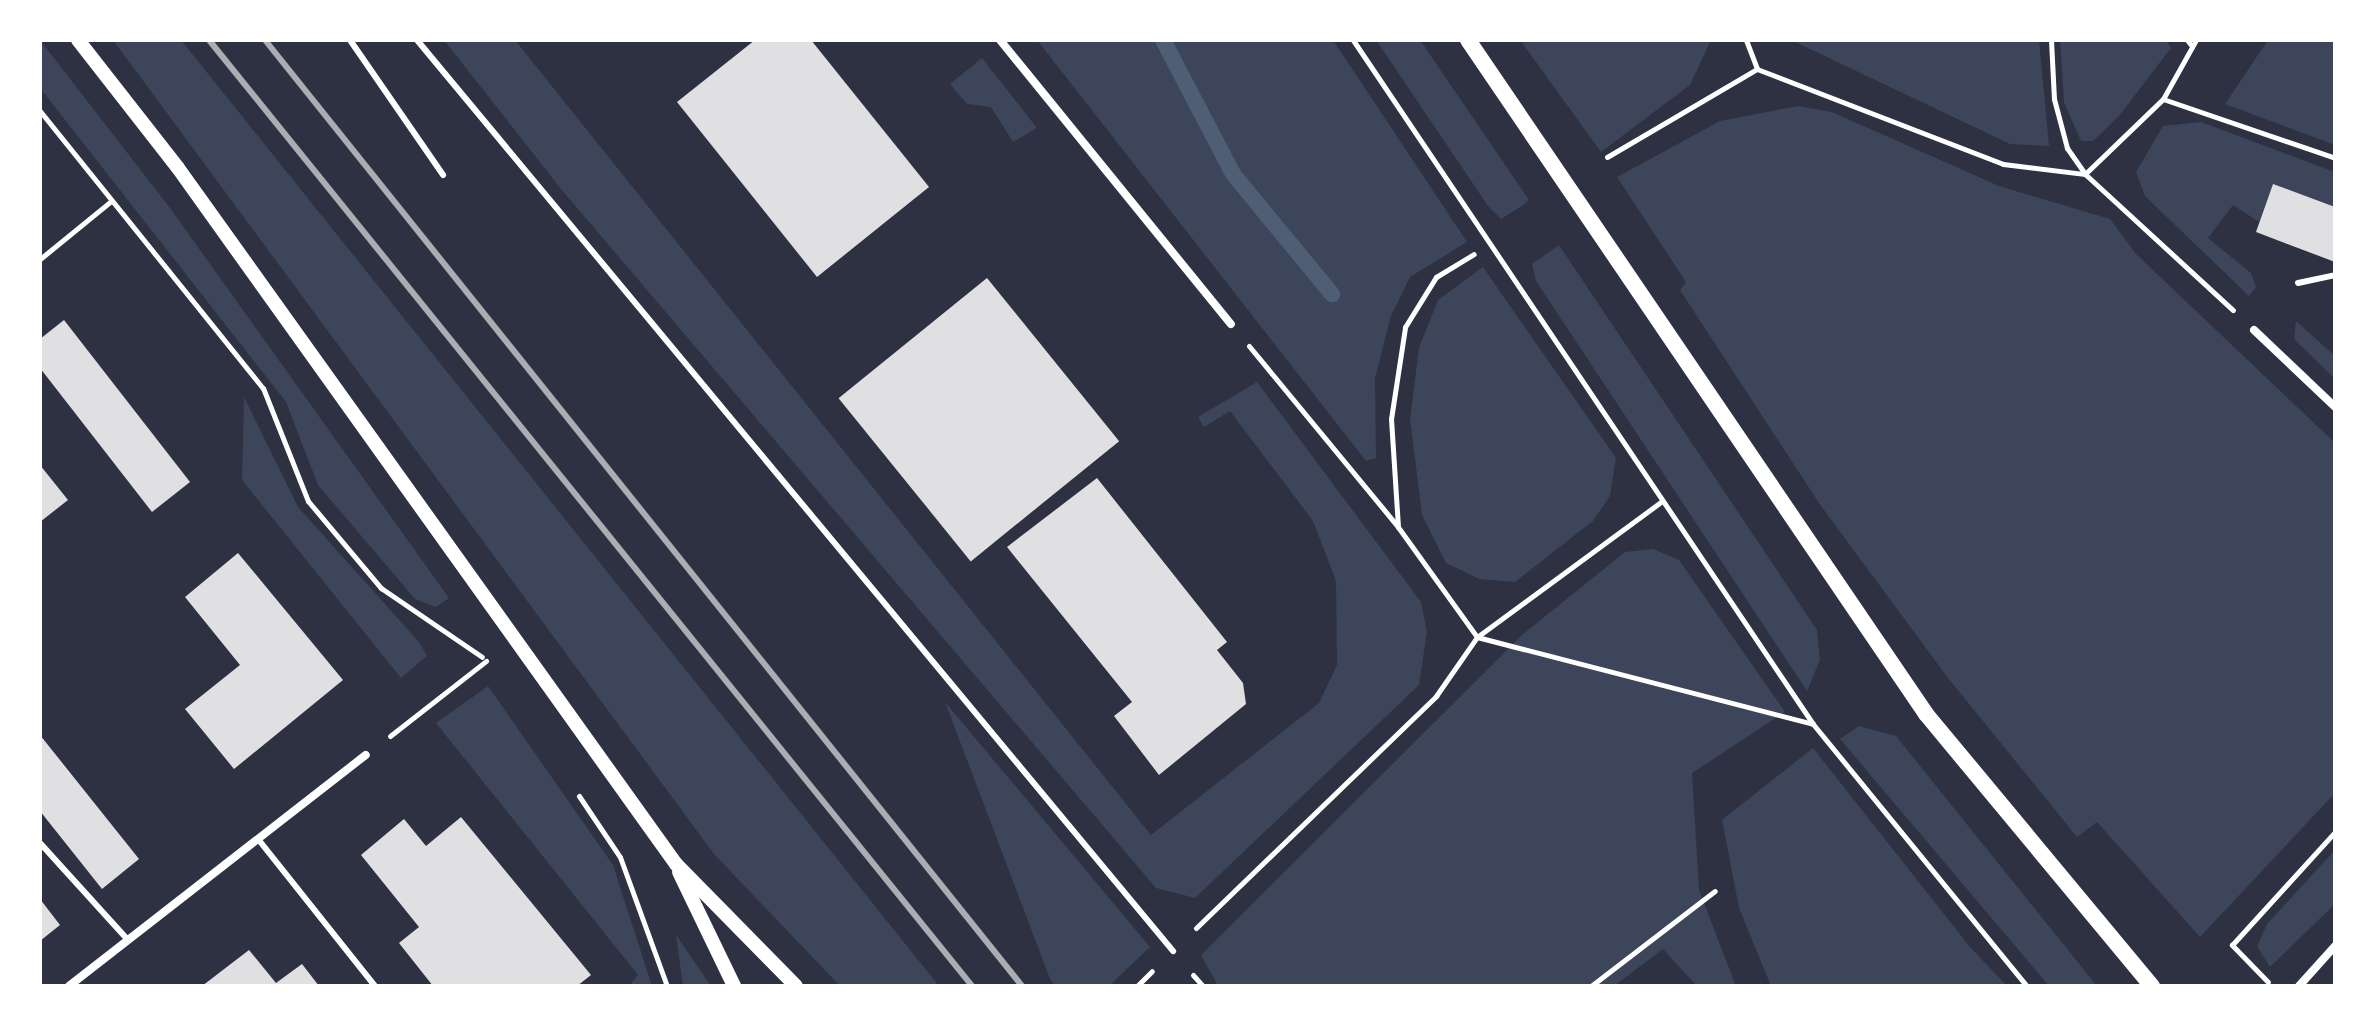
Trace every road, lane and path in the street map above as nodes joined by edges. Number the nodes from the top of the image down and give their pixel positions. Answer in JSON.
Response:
{"nodes":[{"id":1,"x":78,"y":40,"type":"edge"},
{"id":2,"x":350,"y":40,"type":"edge"},
{"id":3,"x":417,"y":40,"type":"edge"},
{"id":4,"x":1000,"y":40,"type":"edge"},
{"id":5,"x":1353,"y":40,"type":"edge"},
{"id":6,"x":1468,"y":40,"type":"edge"},
{"id":7,"x":1746,"y":40,"type":"edge"},
{"id":8,"x":2051,"y":40,"type":"edge"},
{"id":9,"x":2187,"y":40,"type":"edge"},
{"id":10,"x":2194,"y":43,"type":"edge"},
{"id":11,"x":1757,"y":69,"type":"junction"},
{"id":12,"x":2163,"y":99,"type":"junction"},
{"id":13,"x":40,"y":111,"type":"edge"},
{"id":14,"x":1607,"y":157,"type":"dead end"},
{"id":15,"x":2335,"y":158,"type":"edge"},
{"id":16,"x":2085,"y":174,"type":"junction"},
{"id":17,"x":443,"y":175,"type":"dead end"},
{"id":18,"x":111,"y":201,"type":"junction"},
{"id":19,"x":1474,"y":254,"type":"dead end"},
{"id":20,"x":40,"y":259,"type":"edge"},
{"id":21,"x":2335,"y":275,"type":"edge"},
{"id":22,"x":2298,"y":283,"type":"dead end"},
{"id":23,"x":1231,"y":324,"type":"joint"},
{"id":24,"x":2254,"y":330,"type":"joint"},
{"id":25,"x":2335,"y":407,"type":"edge"},
{"id":26,"x":1662,"y":501,"type":"junction"},
{"id":27,"x":1398,"y":527,"type":"junction"},
{"id":28,"x":1477,"y":637,"type":"junction"},
{"id":29,"x":1813,"y":724,"type":"junction"},
{"id":30,"x":366,"y":755,"type":"joint"},
{"id":31,"x":2335,"y":832,"type":"edge"},
{"id":32,"x":258,"y":839,"type":"junction"},
{"id":33,"x":40,"y":843,"type":"edge"},
{"id":34,"x":620,"y":857,"type":"dead end"},
{"id":35,"x":676,"y":864,"type":"junction"},
{"id":36,"x":1715,"y":891,"type":"dead end"},
{"id":37,"x":128,"y":940,"type":"junction"},
{"id":38,"x":2335,"y":946,"type":"edge"},
{"id":39,"x":1173,"y":951,"type":"junction"},
{"id":40,"x":69,"y":986,"type":"edge"},
{"id":41,"x":375,"y":986,"type":"edge"},
{"id":42,"x":667,"y":986,"type":"edge"},
{"id":43,"x":734,"y":986,"type":"edge"},
{"id":44,"x":796,"y":986,"type":"edge"},
{"id":45,"x":1137,"y":986,"type":"edge"},
{"id":46,"x":1591,"y":986,"type":"edge"},
{"id":47,"x":2027,"y":986,"type":"edge"},
{"id":48,"x":2152,"y":986,"type":"edge"},
{"id":49,"x":2271,"y":986,"type":"edge"},
{"id":50,"x":2299,"y":986,"type":"edge"}],
"edges":[{"from":1,"to":35,"type":"street"},
{"from":2,"to":17,"type":"lane"},
{"from":3,"to":39,"type":"lane"},
{"from":4,"to":23,"type":"street"},
{"from":5,"to":26,"type":"path"},
{"from":6,"to":48,"type":"main road"},
{"from":7,"to":11,"type":"path"},
{"from":8,"to":16,"type":"path"},
{"from":9,"to":10,"type":"path"},
{"from":10,"to":12,"type":"path"},
{"from":11,"to":14,"type":"path"},
{"from":11,"to":16,"type":"path"},
{"from":12,"to":15,"type":"path"},
{"from":12,"to":16,"type":"path"},
{"from":13,"to":18,"type":"path"},
{"from":16,"to":24,"type":"path"},
{"from":18,"to":20,"type":"path"},
{"from":18,"to":30,"type":"path"},
{"from":19,"to":27,"type":"path"},
{"from":21,"to":22,"type":"lane"},
{"from":23,"to":27,"type":"path"},
{"from":24,"to":25,"type":"street"},
{"from":26,"to":28,"type":"path"},
{"from":26,"to":29,"type":"path"},
{"from":27,"to":28,"type":"path"},
{"from":28,"to":29,"type":"path"},
{"from":28,"to":39,"type":"path"},
{"from":29,"to":47,"type":"path"},
{"from":30,"to":32,"type":"street"},
{"from":31,"to":49,"type":"path"},
{"from":32,"to":37,"type":"street"},
{"from":32,"to":41,"type":"lane"},
{"from":33,"to":37,"type":"lane"},
{"from":34,"to":42,"type":"path"},
{"from":35,"to":43,"type":"street"},
{"from":35,"to":44,"type":"street"},
{"from":36,"to":46,"type":"path"},
{"from":37,"to":40,"type":"street"},
{"from":38,"to":50,"type":"street"},
{"from":39,"to":45,"type":"path"}]}
